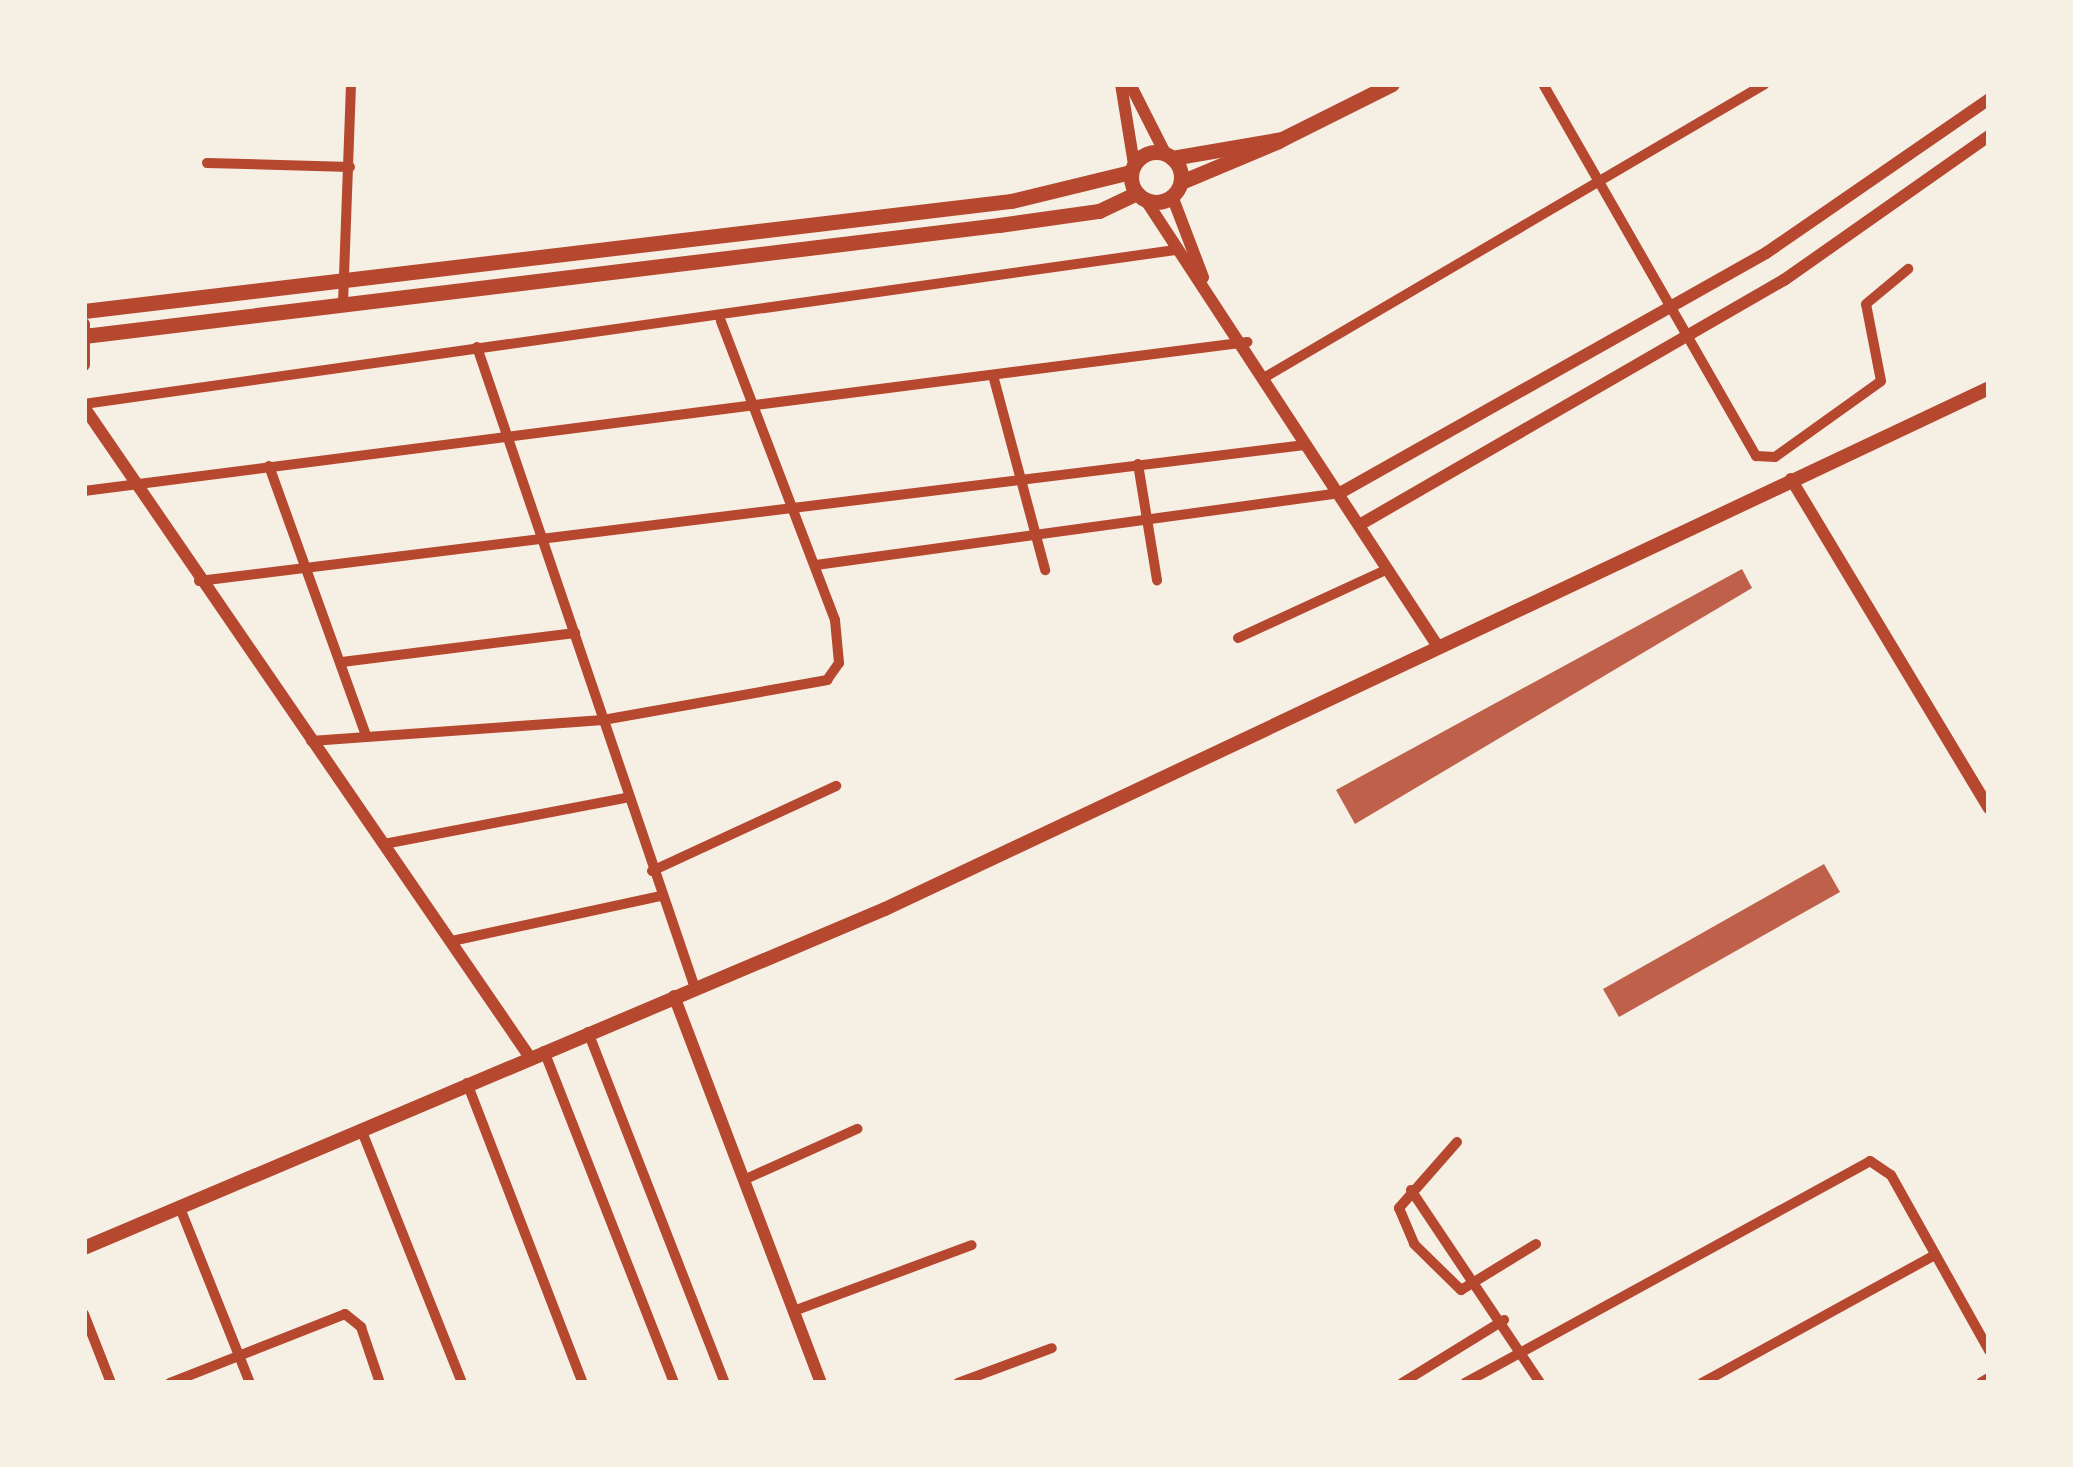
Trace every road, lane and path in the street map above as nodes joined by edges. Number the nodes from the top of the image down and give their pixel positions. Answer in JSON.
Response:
{"nodes":[{"id":1,"x":351,"y":84,"type":"edge"},
{"id":2,"x":1126,"y":84,"type":"edge"},
{"id":3,"x":1392,"y":84,"type":"edge"},
{"id":4,"x":1543,"y":84,"type":"edge"},
{"id":5,"x":1765,"y":84,"type":"edge"},
{"id":6,"x":1989,"y":99,"type":"edge"},
{"id":7,"x":1989,"y":136,"type":"edge"},
{"id":8,"x":1282,"y":139,"type":"junction"},
{"id":9,"x":1169,"y":155,"type":"junction"},
{"id":10,"x":207,"y":163,"type":"dead end"},
{"id":11,"x":350,"y":167,"type":"junction"},
{"id":12,"x":1133,"y":168,"type":"junction"},
{"id":13,"x":1597,"y":181,"type":"junction"},
{"id":14,"x":1176,"y":189,"type":"junction"},
{"id":15,"x":1141,"y":196,"type":"junction"},
{"id":16,"x":1174,"y":250,"type":"junction"},
{"id":17,"x":1908,"y":269,"type":"dead end"},
{"id":18,"x":344,"y":283,"type":"junction"},
{"id":19,"x":1206,"y":283,"type":"junction"},
{"id":20,"x":344,"y":303,"type":"junction"},
{"id":21,"x":1667,"y":310,"type":"junction"},
{"id":22,"x":84,"y":311,"type":"edge"},
{"id":23,"x":722,"y":321,"type":"junction"},
{"id":24,"x":85,"y":332,"type":"edge"},
{"id":25,"x":1247,"y":342,"type":"junction"},
{"id":26,"x":1684,"y":342,"type":"junction"},
{"id":27,"x":477,"y":347,"type":"junction"},
{"id":28,"x":84,"y":365,"type":"edge"},
{"id":29,"x":1267,"y":376,"type":"junction"},
{"id":30,"x":994,"y":379,"type":"junction"},
{"id":31,"x":1989,"y":388,"type":"edge"},
{"id":32,"x":84,"y":406,"type":"edge"},
{"id":33,"x":753,"y":407,"type":"junction"},
{"id":34,"x":509,"y":440,"type":"junction"},
{"id":35,"x":1305,"y":445,"type":"junction"},
{"id":36,"x":1138,"y":464,"type":"junction"},
{"id":37,"x":268,"y":466,"type":"junction"},
{"id":38,"x":1027,"y":479,"type":"junction"},
{"id":39,"x":1791,"y":479,"type":"junction"},
{"id":40,"x":132,"y":484,"type":"junction"},
{"id":41,"x":84,"y":490,"type":"edge"},
{"id":42,"x":1340,"y":493,"type":"junction"},
{"id":43,"x":794,"y":506,"type":"junction"},
{"id":44,"x":1149,"y":520,"type":"junction"},
{"id":45,"x":1361,"y":524,"type":"junction"},
{"id":46,"x":1039,"y":536,"type":"junction"},
{"id":47,"x":542,"y":539,"type":"junction"},
{"id":48,"x":815,"y":565,"type":"junction"},
{"id":49,"x":1388,"y":569,"type":"junction"},
{"id":50,"x":1045,"y":570,"type":"dead end"},
{"id":51,"x":309,"y":572,"type":"junction"},
{"id":52,"x":1157,"y":580,"type":"dead end"},
{"id":53,"x":199,"y":581,"type":"junction"},
{"id":54,"x":575,"y":633,"type":"junction"},
{"id":55,"x":1238,"y":638,"type":"dead end"},
{"id":56,"x":1436,"y":645,"type":"junction"},
{"id":57,"x":342,"y":662,"type":"junction"},
{"id":58,"x":603,"y":720,"type":"junction"},
{"id":59,"x":366,"y":736,"type":"junction"},
{"id":60,"x":311,"y":741,"type":"junction"},
{"id":61,"x":836,"y":786,"type":"dead end"},
{"id":62,"x":626,"y":798,"type":"junction"},
{"id":63,"x":1989,"y":808,"type":"edge"},
{"id":64,"x":384,"y":844,"type":"junction"},
{"id":65,"x":652,"y":871,"type":"junction"},
{"id":66,"x":662,"y":896,"type":"junction"},
{"id":67,"x":452,"y":941,"type":"junction"},
{"id":68,"x":695,"y":988,"type":"junction"},
{"id":69,"x":674,"y":997,"type":"junction"},
{"id":70,"x":586,"y":1028,"type":"junction"},
{"id":71,"x":536,"y":1053,"type":"junction"},
{"id":72,"x":467,"y":1082,"type":"junction"},
{"id":73,"x":361,"y":1129,"type":"junction"},
{"id":74,"x":857,"y":1129,"type":"dead end"},
{"id":75,"x":1456,"y":1142,"type":"dead end"},
{"id":76,"x":748,"y":1178,"type":"junction"},
{"id":77,"x":1411,"y":1190,"type":"junction"},
{"id":78,"x":180,"y":1208,"type":"junction"},
{"id":79,"x":1536,"y":1244,"type":"dead end"},
{"id":80,"x":972,"y":1245,"type":"dead end"},
{"id":81,"x":84,"y":1248,"type":"edge"},
{"id":82,"x":1935,"y":1256,"type":"junction"},
{"id":83,"x":1484,"y":1285,"type":"junction"},
{"id":84,"x":799,"y":1309,"type":"junction"},
{"id":85,"x":84,"y":1314,"type":"edge"},
{"id":86,"x":1504,"y":1320,"type":"junction"},
{"id":87,"x":1052,"y":1348,"type":"dead end"},
{"id":88,"x":1989,"y":1350,"type":"edge"},
{"id":89,"x":1522,"y":1351,"type":"junction"},
{"id":90,"x":238,"y":1354,"type":"junction"},
{"id":91,"x":111,"y":1383,"type":"edge"},
{"id":92,"x":170,"y":1383,"type":"edge"},
{"id":93,"x":250,"y":1383,"type":"edge"},
{"id":94,"x":380,"y":1383,"type":"edge"},
{"id":95,"x":462,"y":1383,"type":"edge"},
{"id":96,"x":584,"y":1383,"type":"edge"},
{"id":97,"x":674,"y":1383,"type":"edge"},
{"id":98,"x":725,"y":1383,"type":"edge"},
{"id":99,"x":821,"y":1383,"type":"edge"},
{"id":100,"x":958,"y":1383,"type":"edge"},
{"id":101,"x":1402,"y":1383,"type":"edge"},
{"id":102,"x":1465,"y":1383,"type":"edge"},
{"id":103,"x":1540,"y":1383,"type":"edge"},
{"id":104,"x":1702,"y":1383,"type":"edge"}],
"edges":[{"from":1,"to":11,"type":"street"},
{"from":2,"to":9,"type":"street"},
{"from":2,"to":12,"type":"street"},
{"from":3,"to":8,"type":"main road"},
{"from":4,"to":13,"type":"street"},
{"from":5,"to":13,"type":"street"},
{"from":6,"to":21,"type":"street"},
{"from":7,"to":26,"type":"street"},
{"from":8,"to":9,"type":"main road"},
{"from":8,"to":14,"type":"main road"},
{"from":9,"to":12,"type":"main road"},
{"from":9,"to":14,"type":"main road"},
{"from":10,"to":11,"type":"street"},
{"from":11,"to":18,"type":"street"},
{"from":12,"to":15,"type":"main road"},
{"from":12,"to":18,"type":"main road"},
{"from":13,"to":21,"type":"street"},
{"from":13,"to":29,"type":"street"},
{"from":14,"to":15,"type":"main road"},
{"from":14,"to":19,"type":"street"},
{"from":15,"to":16,"type":"street"},
{"from":15,"to":20,"type":"main road"},
{"from":16,"to":19,"type":"street"},
{"from":16,"to":23,"type":"street"},
{"from":17,"to":26,"type":"street"},
{"from":18,"to":20,"type":"street"},
{"from":18,"to":22,"type":"main road"},
{"from":19,"to":25,"type":"street"},
{"from":20,"to":24,"type":"main road"},
{"from":21,"to":26,"type":"street"},
{"from":21,"to":42,"type":"street"},
{"from":23,"to":27,"type":"street"},
{"from":23,"to":33,"type":"street"},
{"from":24,"to":28,"type":"street"},
{"from":25,"to":29,"type":"street"},
{"from":25,"to":30,"type":"street"},
{"from":26,"to":45,"type":"street"},
{"from":27,"to":32,"type":"street"},
{"from":27,"to":34,"type":"street"},
{"from":29,"to":35,"type":"street"},
{"from":30,"to":33,"type":"street"},
{"from":30,"to":38,"type":"street"},
{"from":31,"to":39,"type":"main road"},
{"from":32,"to":40,"type":"street"},
{"from":33,"to":34,"type":"street"},
{"from":33,"to":43,"type":"street"},
{"from":34,"to":37,"type":"street"},
{"from":34,"to":47,"type":"street"},
{"from":35,"to":36,"type":"street"},
{"from":35,"to":42,"type":"street"},
{"from":36,"to":38,"type":"street"},
{"from":36,"to":44,"type":"street"},
{"from":37,"to":40,"type":"street"},
{"from":37,"to":51,"type":"street"},
{"from":38,"to":43,"type":"street"},
{"from":38,"to":46,"type":"street"},
{"from":39,"to":56,"type":"main road"},
{"from":39,"to":63,"type":"street"},
{"from":40,"to":41,"type":"street"},
{"from":40,"to":53,"type":"street"},
{"from":42,"to":44,"type":"street"},
{"from":42,"to":45,"type":"street"},
{"from":43,"to":47,"type":"street"},
{"from":43,"to":48,"type":"street"},
{"from":44,"to":46,"type":"street"},
{"from":44,"to":52,"type":"street"},
{"from":45,"to":49,"type":"street"},
{"from":46,"to":48,"type":"street"},
{"from":46,"to":50,"type":"street"},
{"from":47,"to":51,"type":"street"},
{"from":47,"to":54,"type":"street"},
{"from":48,"to":58,"type":"street"},
{"from":49,"to":55,"type":"street"},
{"from":49,"to":56,"type":"street"},
{"from":51,"to":53,"type":"street"},
{"from":51,"to":57,"type":"street"},
{"from":53,"to":60,"type":"street"},
{"from":54,"to":57,"type":"street"},
{"from":54,"to":58,"type":"street"},
{"from":56,"to":68,"type":"main road"},
{"from":57,"to":59,"type":"street"},
{"from":58,"to":59,"type":"street"},
{"from":58,"to":62,"type":"street"},
{"from":59,"to":60,"type":"street"},
{"from":60,"to":64,"type":"street"},
{"from":61,"to":65,"type":"street"},
{"from":62,"to":64,"type":"street"},
{"from":62,"to":65,"type":"street"},
{"from":64,"to":67,"type":"street"},
{"from":65,"to":66,"type":"street"},
{"from":66,"to":67,"type":"street"},
{"from":66,"to":68,"type":"street"},
{"from":67,"to":71,"type":"street"},
{"from":68,"to":69,"type":"main road"},
{"from":69,"to":70,"type":"main road"},
{"from":69,"to":76,"type":"street"},
{"from":70,"to":71,"type":"main road"},
{"from":70,"to":98,"type":"street"},
{"from":71,"to":72,"type":"main road"},
{"from":71,"to":97,"type":"street"},
{"from":72,"to":73,"type":"main road"},
{"from":72,"to":96,"type":"street"},
{"from":73,"to":78,"type":"main road"},
{"from":73,"to":95,"type":"street"},
{"from":74,"to":76,"type":"street"},
{"from":75,"to":77,"type":"street"},
{"from":76,"to":84,"type":"street"},
{"from":77,"to":83,"type":"street"},
{"from":77,"to":83,"type":"street"},
{"from":78,"to":81,"type":"main road"},
{"from":78,"to":90,"type":"street"},
{"from":79,"to":83,"type":"street"},
{"from":80,"to":84,"type":"street"},
{"from":82,"to":88,"type":"street"},
{"from":82,"to":89,"type":"street"},
{"from":82,"to":104,"type":"street"},
{"from":83,"to":86,"type":"street"},
{"from":84,"to":99,"type":"street"},
{"from":85,"to":91,"type":"street"},
{"from":86,"to":89,"type":"street"},
{"from":86,"to":101,"type":"street"},
{"from":87,"to":100,"type":"street"},
{"from":89,"to":102,"type":"street"},
{"from":89,"to":103,"type":"street"},
{"from":90,"to":92,"type":"street"},
{"from":90,"to":93,"type":"street"},
{"from":90,"to":94,"type":"street"}]}
